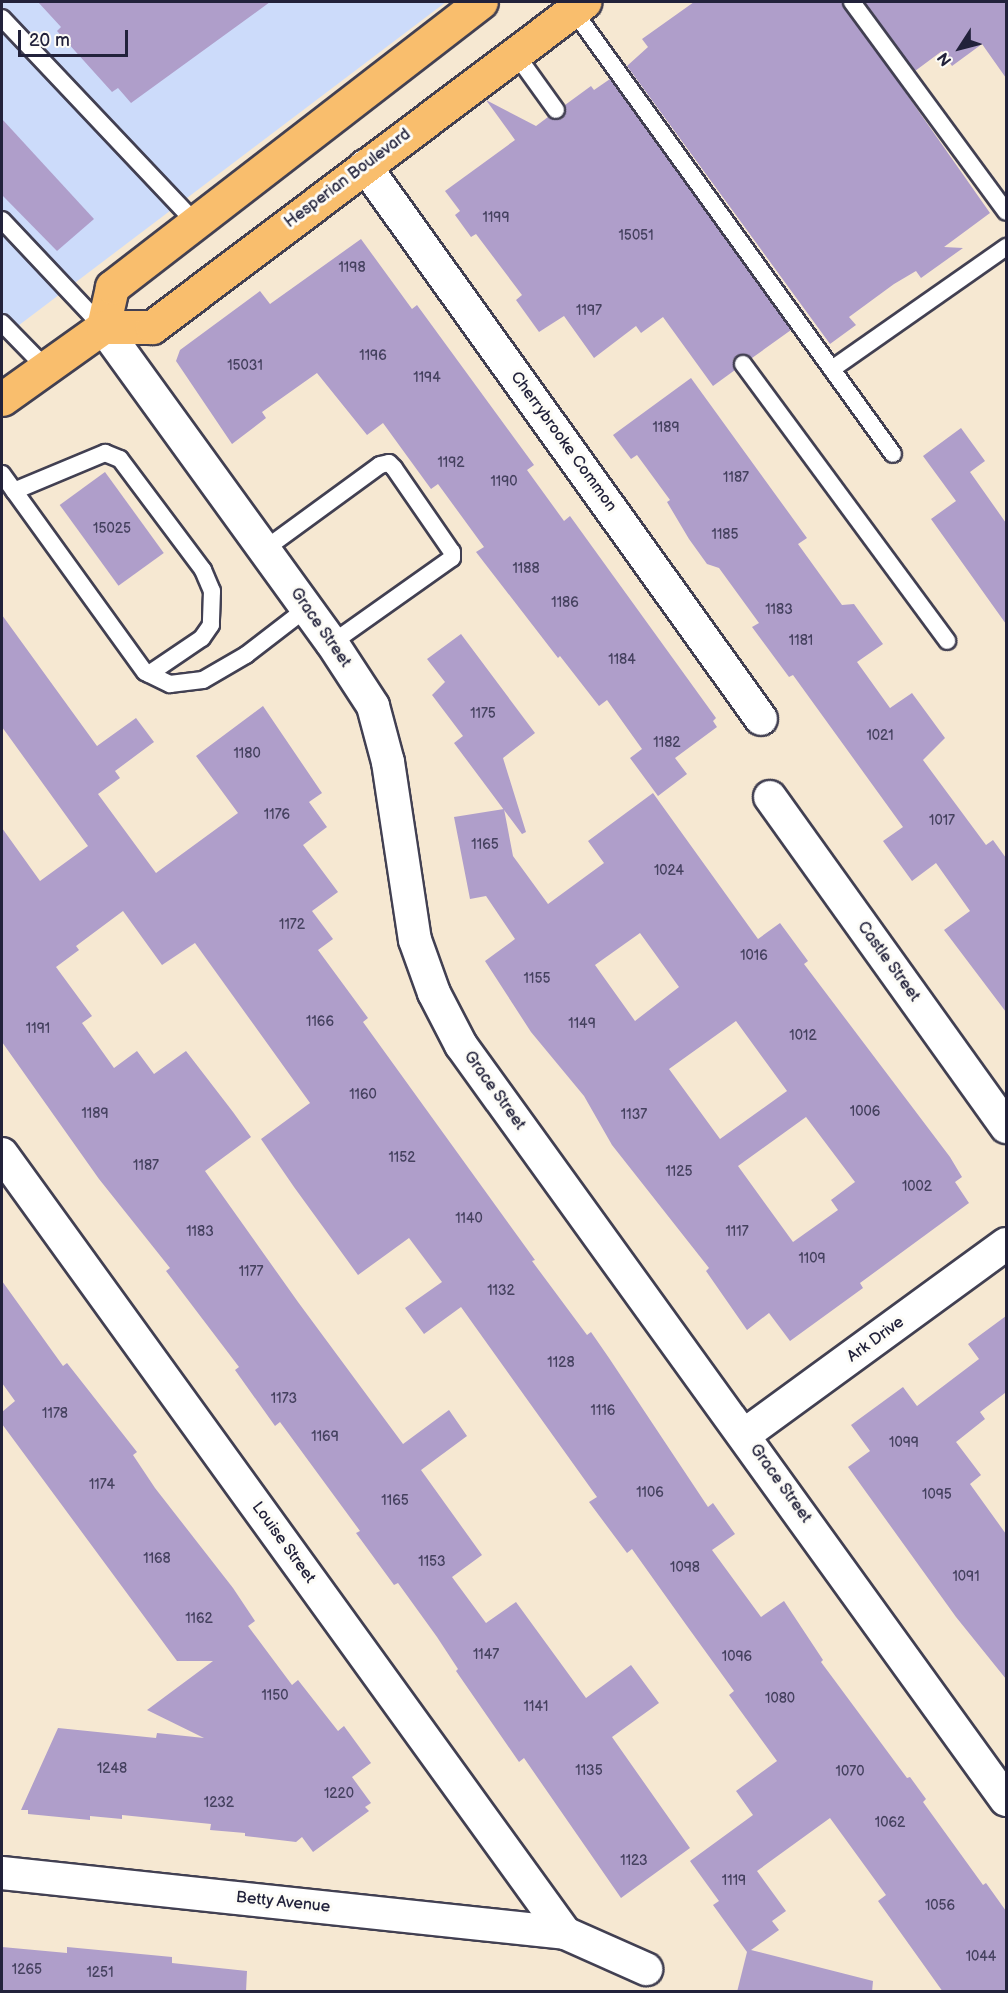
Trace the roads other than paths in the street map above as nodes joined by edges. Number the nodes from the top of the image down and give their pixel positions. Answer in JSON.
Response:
{"nodes":[{"id":1,"x":481,"y":2,"type":"edge"},
{"id":2,"x":852,"y":2,"type":"edge"},
{"id":3,"x":579,"y":6,"type":"edge"},
{"id":4,"x":2,"y":18,"type":"edge"},
{"id":5,"x":515,"y":53,"type":"junction"},
{"id":6,"x":556,"y":110,"type":"dead end"},
{"id":7,"x":365,"y":166,"type":"junction"},
{"id":8,"x":1006,"y":212,"type":"edge"},
{"id":9,"x":2,"y":220,"type":"edge"},
{"id":10,"x":194,"y":221,"type":"junction"},
{"id":11,"x":1006,"y":247,"type":"edge"},
{"id":12,"x":2,"y":323,"type":"edge"},
{"id":13,"x":103,"y":327,"type":"junction"},
{"id":14,"x":743,"y":364,"type":"dead end"},
{"id":15,"x":45,"y":367,"type":"junction"},
{"id":16,"x":832,"y":369,"type":"junction"},
{"id":17,"x":2,"y":399,"type":"edge"},
{"id":18,"x":893,"y":454,"type":"dead end"},
{"id":19,"x":2,"y":474,"type":"edge"},
{"id":20,"x":14,"y":491,"type":"junction"},
{"id":21,"x":265,"y":549,"type":"junction"},
{"id":22,"x":307,"y":608,"type":"junction"},
{"id":23,"x":947,"y":641,"type":"dead end"},
{"id":24,"x":332,"y":643,"type":"junction"},
{"id":25,"x":149,"y":674,"type":"junction"},
{"id":26,"x":761,"y":719,"type":"dead end"},
{"id":27,"x":770,"y":797,"type":"dead end"},
{"id":28,"x":1006,"y":1127,"type":"edge"},
{"id":29,"x":2,"y":1154,"type":"edge"},
{"id":30,"x":1006,"y":1244,"type":"edge"},
{"id":31,"x":744,"y":1435,"type":"junction"},
{"id":32,"x":1006,"y":1800,"type":"edge"},
{"id":33,"x":2,"y":1873,"type":"edge"},
{"id":34,"x":565,"y":1933,"type":"junction"},
{"id":35,"x":646,"y":1968,"type":"dead end"}],
"edges":[{"from":1,"to":10,"type":"main road"},
{"from":2,"to":8,"type":"lane"},
{"from":3,"to":5,"type":"main road","name":"Hesperian Boulevard"},
{"from":3,"to":16,"type":"lane"},
{"from":4,"to":10,"type":"lane"},
{"from":5,"to":6,"type":"lane"},
{"from":5,"to":7,"type":"main road","name":"Hesperian Boulevard"},
{"from":7,"to":13,"type":"main road","name":"Hesperian Boulevard"},
{"from":7,"to":26,"type":"street","name":"Cherrybrooke Common"},
{"from":9,"to":13,"type":"lane"},
{"from":10,"to":13,"type":"main road"},
{"from":11,"to":16,"type":"lane"},
{"from":12,"to":15,"type":"lane"},
{"from":13,"to":15,"type":"main road"},
{"from":13,"to":21,"type":"street","name":"Grace Street"},
{"from":14,"to":23,"type":"lane"},
{"from":15,"to":17,"type":"main road"},
{"from":16,"to":18,"type":"lane"},
{"from":19,"to":20,"type":"lane"},
{"from":20,"to":25,"type":"lane"},
{"from":20,"to":25,"type":"lane"},
{"from":21,"to":22,"type":"street","name":"Grace Street"},
{"from":21,"to":24,"type":"lane"},
{"from":22,"to":24,"type":"street","name":"Grace Street"},
{"from":22,"to":25,"type":"lane"},
{"from":24,"to":31,"type":"street","name":"Grace Street"},
{"from":27,"to":28,"type":"street","name":"Castle Street"},
{"from":29,"to":34,"type":"street","name":"Louise Street"},
{"from":30,"to":31,"type":"street","name":"Ark Drive"},
{"from":31,"to":32,"type":"street","name":"Grace Street"},
{"from":33,"to":34,"type":"street","name":"Betty Avenue"},
{"from":34,"to":35,"type":"street"}]}
